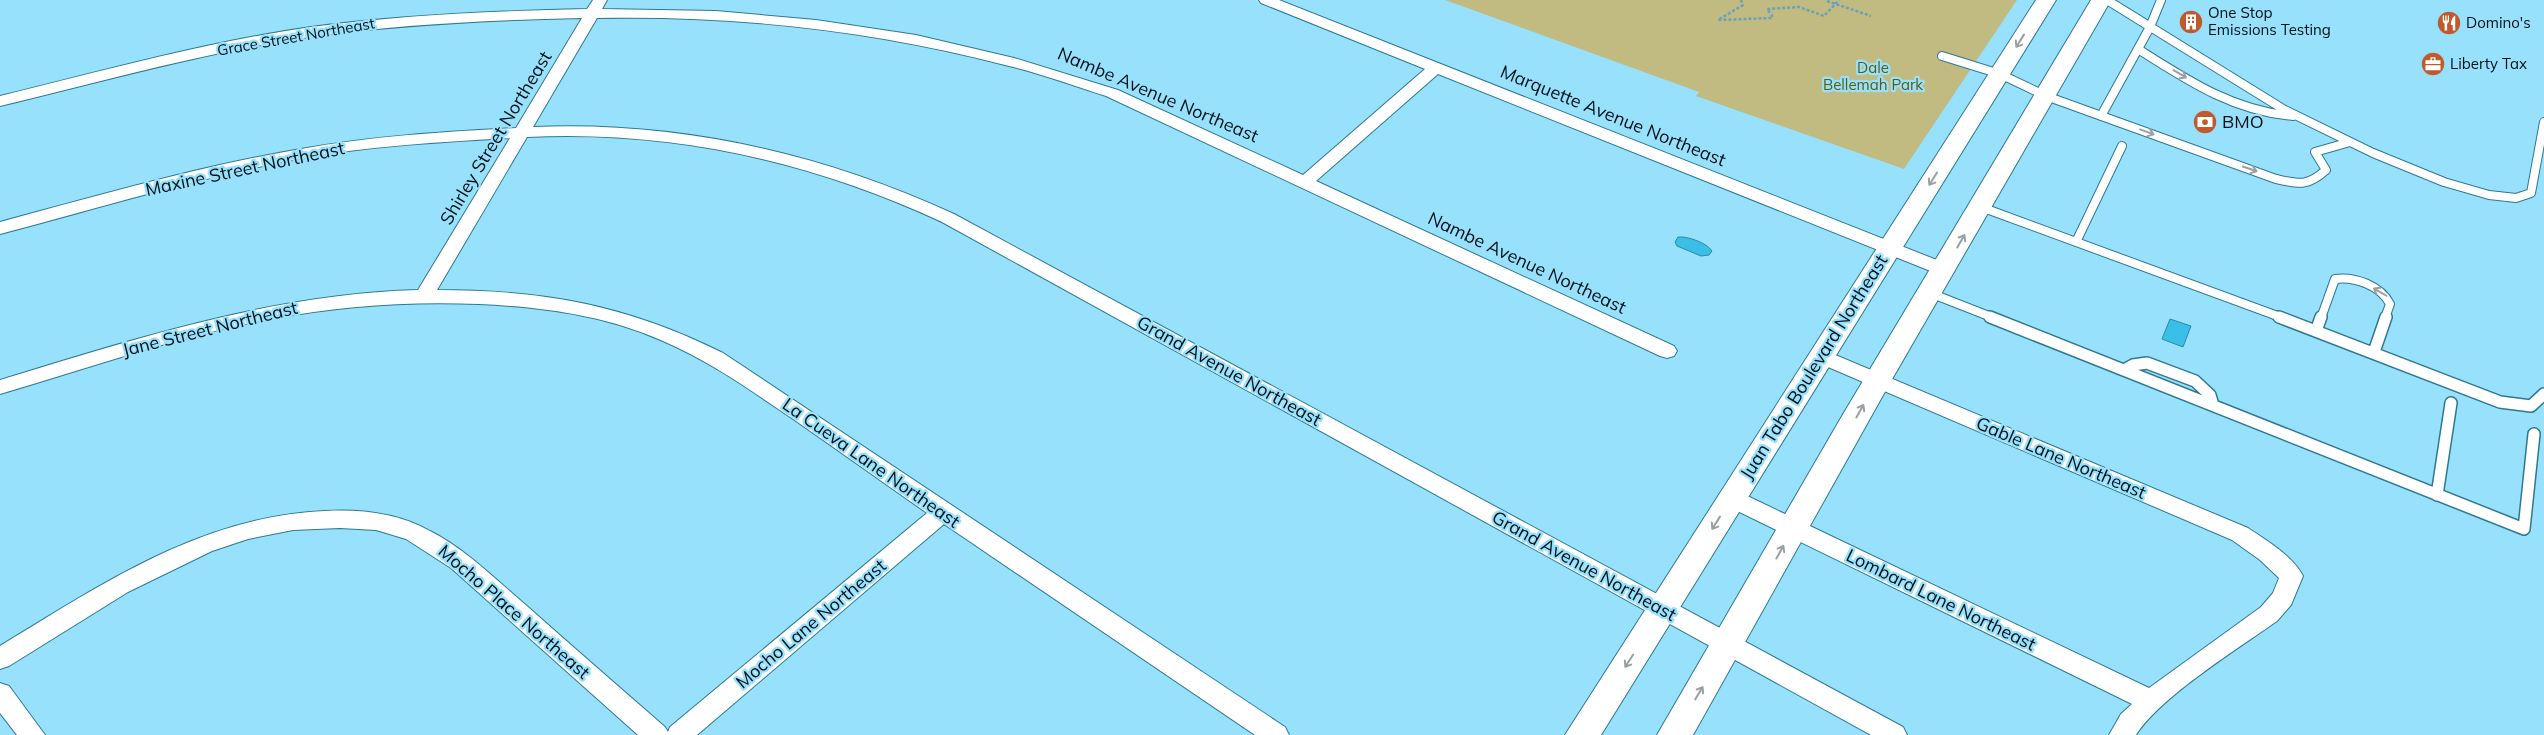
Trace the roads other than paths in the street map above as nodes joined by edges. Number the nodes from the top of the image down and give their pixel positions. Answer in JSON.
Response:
{"nodes":[{"id":1,"x":1266,"y":0,"type":"edge"},
{"id":2,"x":2046,"y":0,"type":"edge"},
{"id":3,"x":2101,"y":0,"type":"edge"},
{"id":4,"x":2107,"y":0,"type":"edge"},
{"id":5,"x":2161,"y":0,"type":"edge"},
{"id":6,"x":599,"y":2,"type":"edge"},
{"id":7,"x":2150,"y":27,"type":"junction"},
{"id":8,"x":2138,"y":49,"type":"junction"},
{"id":9,"x":1942,"y":56,"type":"dead end"},
{"id":10,"x":1437,"y":67,"type":"junction"},
{"id":11,"x":2000,"y":74,"type":"junction"},
{"id":12,"x":2046,"y":96,"type":"junction"},
{"id":13,"x":0,"y":101,"type":"edge"},
{"id":14,"x":2101,"y":116,"type":"junction"},
{"id":15,"x":2296,"y":116,"type":"junction"},
{"id":16,"x":2544,"y":122,"type":"edge"},
{"id":17,"x":523,"y":133,"type":"junction"},
{"id":18,"x":2350,"y":142,"type":"junction"},
{"id":19,"x":2122,"y":146,"type":"dead end"},
{"id":20,"x":1305,"y":182,"type":"junction"},
{"id":21,"x":1981,"y":207,"type":"junction"},
{"id":22,"x":0,"y":228,"type":"edge"},
{"id":23,"x":2076,"y":242,"type":"junction"},
{"id":24,"x":1890,"y":248,"type":"junction"},
{"id":25,"x":1945,"y":270,"type":"junction"},
{"id":26,"x":1930,"y":293,"type":"junction"},
{"id":27,"x":425,"y":295,"type":"junction"},
{"id":28,"x":2316,"y":331,"type":"junction"},
{"id":29,"x":1667,"y":350,"type":"dead end"},
{"id":30,"x":2374,"y":352,"type":"junction"},
{"id":31,"x":1821,"y":356,"type":"junction"},
{"id":32,"x":2124,"y":370,"type":"junction"},
{"id":33,"x":1878,"y":380,"type":"junction"},
{"id":34,"x":0,"y":387,"type":"edge"},
{"id":35,"x":2544,"y":394,"type":"edge"},
{"id":36,"x":2450,"y":404,"type":"dead end"},
{"id":37,"x":2212,"y":405,"type":"junction"},
{"id":38,"x":2534,"y":434,"type":"dead end"},
{"id":39,"x":2438,"y":494,"type":"junction"},
{"id":40,"x":1731,"y":498,"type":"junction"},
{"id":41,"x":943,"y":512,"type":"junction"},
{"id":42,"x":1794,"y":529,"type":"junction"},
{"id":43,"x":1662,"y":610,"type":"junction"},
{"id":44,"x":1727,"y":646,"type":"junction"},
{"id":45,"x":0,"y":659,"type":"edge"},
{"id":46,"x":0,"y":694,"type":"edge"},
{"id":47,"x":2151,"y":701,"type":"junction"},
{"id":48,"x":32,"y":735,"type":"edge"},
{"id":49,"x":656,"y":735,"type":"edge"},
{"id":50,"x":679,"y":735,"type":"edge"},
{"id":51,"x":1276,"y":735,"type":"edge"},
{"id":52,"x":1582,"y":735,"type":"edge"},
{"id":53,"x":1674,"y":735,"type":"edge"},
{"id":54,"x":1894,"y":735,"type":"edge"},
{"id":55,"x":2122,"y":735,"type":"edge"}],
"edges":[{"from":1,"to":10,"type":"street","name":"Marquette Avenue Northeast"},
{"from":2,"to":11,"type":"main road","name":"Juan Tabo Boulevard Northeast","one_way":true},
{"from":3,"to":12,"type":"main road"},
{"from":4,"to":7,"type":"lane"},
{"from":5,"to":7,"type":"lane"},
{"from":6,"to":13,"type":"street","name":"Grace Street Northeast"},
{"from":6,"to":17,"type":"street","name":"Shirley Street Northeast"},
{"from":6,"to":20,"type":"street","name":"Nambe Avenue Northeast"},
{"from":7,"to":8,"type":"lane"},
{"from":7,"to":15,"type":"lane"},
{"from":8,"to":14,"type":"lane"},
{"from":8,"to":15,"type":"lane","one_way":true},
{"from":9,"to":11,"type":"lane"},
{"from":10,"to":20,"type":"street"},
{"from":10,"to":24,"type":"street","name":"Marquette Avenue Northeast"},
{"from":11,"to":12,"type":"lane"},
{"from":11,"to":24,"type":"main road","name":"Juan Tabo Boulevard Northeast","one_way":true},
{"from":12,"to":14,"type":"lane"},
{"from":12,"to":21,"type":"main road"},
{"from":14,"to":18,"type":"lane","one_way":true},
{"from":15,"to":18,"type":"lane"},
{"from":16,"to":18,"type":"lane"},
{"from":17,"to":22,"type":"street","name":"Maxine Street Northeast"},
{"from":17,"to":27,"type":"street","name":"Shirley Street Northeast"},
{"from":17,"to":43,"type":"street","name":"Grand Avenue Northeast"},
{"from":19,"to":23,"type":"lane"},
{"from":20,"to":29,"type":"street","name":"Nambe Avenue Northeast"},
{"from":21,"to":23,"type":"lane"},
{"from":25,"to":21,"type":"main road","one_way":true},
{"from":23,"to":28,"type":"lane"},
{"from":24,"to":25,"type":"street","name":"Marquette Avenue Northeast"},
{"from":24,"to":31,"type":"main road","name":"Juan Tabo Boulevard Northeast"},
{"from":25,"to":26,"type":"main road"},
{"from":26,"to":32,"type":"lane"},
{"from":26,"to":33,"type":"main road"},
{"from":27,"to":34,"type":"street","name":"Jane Street Northeast"},
{"from":27,"to":41,"type":"street","name":"La Cueva Lane Northeast"},
{"from":28,"to":30,"type":"lane"},
{"from":30,"to":28,"type":"lane","one_way":true},
{"from":30,"to":35,"type":"lane"},
{"from":31,"to":33,"type":"street","name":"Gable Lane Northeast"},
{"from":31,"to":40,"type":"main road","name":"Juan Tabo Boulevard Northeast"},
{"from":32,"to":37,"type":"lane"},
{"from":32,"to":37,"type":"lane"},
{"from":42,"to":33,"type":"main road","one_way":true},
{"from":33,"to":47,"type":"street","name":"Gable Lane Northeast"},
{"from":36,"to":39,"type":"lane"},
{"from":37,"to":39,"type":"lane"},
{"from":38,"to":39,"type":"lane"},
{"from":40,"to":42,"type":"street","name":"Lombard Lane Northeast"},
{"from":40,"to":43,"type":"main road","name":"Juan Tabo Boulevard Northeast","one_way":true},
{"from":41,"to":50,"type":"street","name":"Mocho Lane Northeast"},
{"from":41,"to":51,"type":"street","name":"La Cueva Lane Northeast"},
{"from":44,"to":42,"type":"main road","one_way":true},
{"from":42,"to":47,"type":"street","name":"Lombard Lane Northeast"},
{"from":43,"to":44,"type":"street","name":"Grand Avenue Northeast"},
{"from":43,"to":52,"type":"main road","name":"Juan Tabo Boulevard Northeast","one_way":true},
{"from":53,"to":44,"type":"main road","one_way":true},
{"from":44,"to":54,"type":"street","name":"Grand Avenue Northeast"},
{"from":45,"to":49,"type":"street","name":"Mocho Place Northeast"},
{"from":46,"to":48,"type":"street"},
{"from":47,"to":55,"type":"street"}]}
